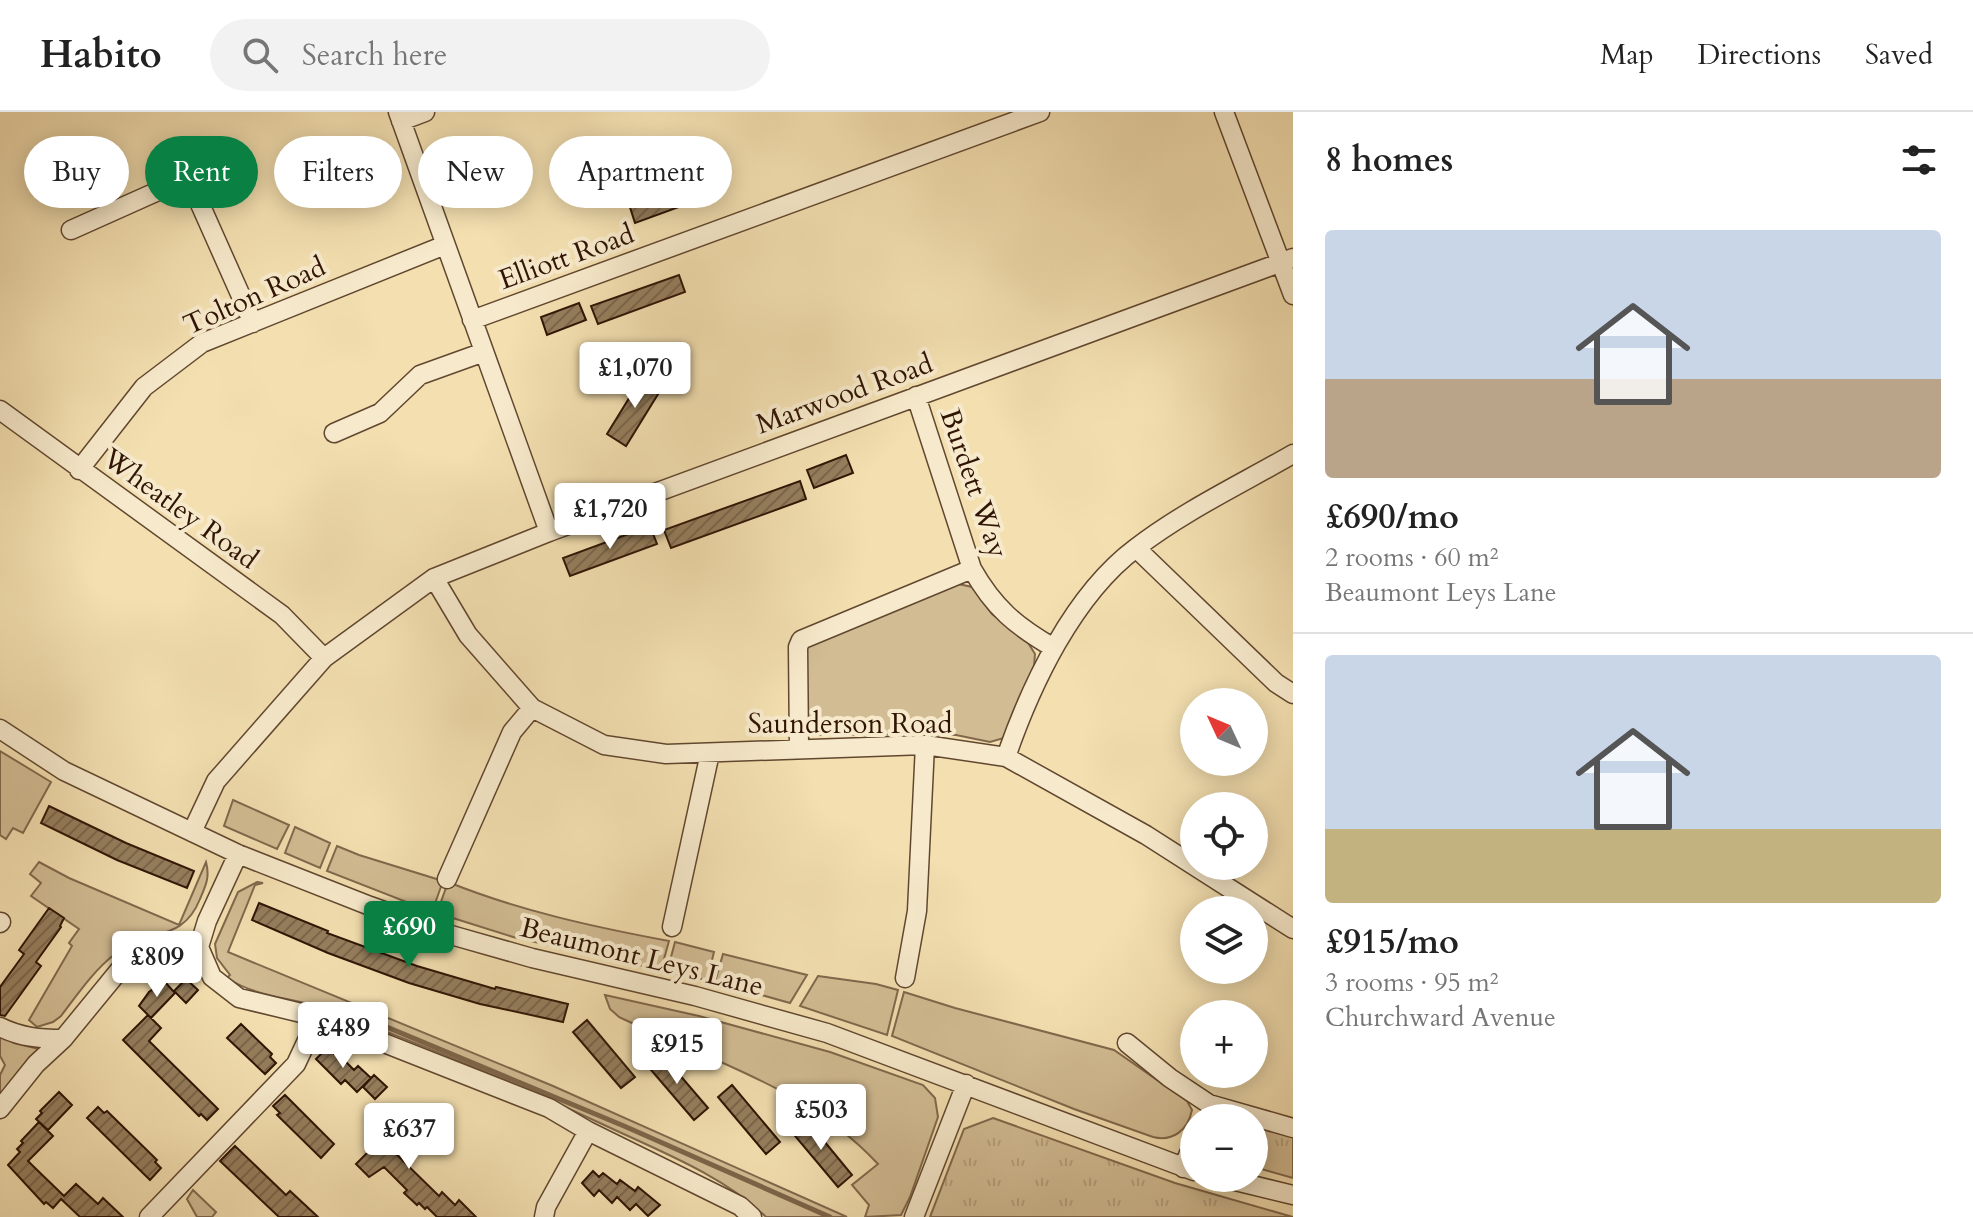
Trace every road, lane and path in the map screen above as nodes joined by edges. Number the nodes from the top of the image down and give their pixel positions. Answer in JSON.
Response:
{"nodes":[{"id":1,"x":425,"y":112,"type":"edge"},
{"id":2,"x":1040,"y":112,"type":"edge"},
{"id":3,"x":1224,"y":112,"type":"edge"},
{"id":4,"x":399,"y":116,"type":"edge"},
{"id":5,"x":145,"y":196,"type":"edge"},
{"id":6,"x":202,"y":208,"type":"edge"},
{"id":7,"x":71,"y":230,"type":"dead end"},
{"id":8,"x":445,"y":245,"type":"junction"},
{"id":9,"x":1287,"y":260,"type":"edge"},
{"id":10,"x":1293,"y":295,"type":"edge"},
{"id":11,"x":472,"y":320,"type":"junction"},
{"id":12,"x":253,"y":323,"type":"junction"},
{"id":13,"x":484,"y":352,"type":"junction"},
{"id":14,"x":916,"y":396,"type":"junction"},
{"id":15,"x":0,"y":410,"type":"edge"},
{"id":16,"x":334,"y":433,"type":"dead end"},
{"id":17,"x":1293,"y":454,"type":"edge"},
{"id":18,"x":79,"y":470,"type":"junction"},
{"id":19,"x":549,"y":532,"type":"junction"},
{"id":20,"x":1136,"y":548,"type":"junction"},
{"id":21,"x":972,"y":569,"type":"junction"},
{"id":22,"x":434,"y":578,"type":"junction"},
{"id":23,"x":1054,"y":648,"type":"junction"},
{"id":24,"x":324,"y":658,"type":"junction"},
{"id":25,"x":1293,"y":694,"type":"edge"},
{"id":26,"x":532,"y":708,"type":"junction"},
{"id":27,"x":0,"y":729,"type":"edge"},
{"id":28,"x":925,"y":745,"type":"junction"},
{"id":29,"x":799,"y":748,"type":"junction"},
{"id":30,"x":710,"y":753,"type":"junction"},
{"id":31,"x":1006,"y":757,"type":"junction"},
{"id":32,"x":192,"y":832,"type":"junction"},
{"id":33,"x":238,"y":854,"type":"junction"},
{"id":34,"x":447,"y":879,"type":"dead end"},
{"id":35,"x":672,"y":927,"type":"dead end"},
{"id":36,"x":1293,"y":929,"type":"edge"},
{"id":37,"x":199,"y":947,"type":"junction"},
{"id":38,"x":905,"y":978,"type":"dead end"},
{"id":39,"x":318,"y":1017,"type":"junction"},
{"id":40,"x":0,"y":1027,"type":"edge"},
{"id":41,"x":63,"y":1039,"type":"junction"},
{"id":42,"x":1127,"y":1043,"type":"dead end"},
{"id":43,"x":966,"y":1084,"type":"junction"},
{"id":44,"x":1198,"y":1104,"type":"edge"},
{"id":45,"x":0,"y":1109,"type":"edge"},
{"id":46,"x":1268,"y":1123,"type":"edge"},
{"id":47,"x":1293,"y":1128,"type":"edge"},
{"id":48,"x":588,"y":1131,"type":"junction"},
{"id":49,"x":1180,"y":1167,"type":"edge"},
{"id":50,"x":1268,"y":1189,"type":"edge"},
{"id":51,"x":1293,"y":1195,"type":"edge"},
{"id":52,"x":149,"y":1217,"type":"edge"},
{"id":53,"x":544,"y":1217,"type":"edge"},
{"id":54,"x":752,"y":1217,"type":"edge"},
{"id":55,"x":914,"y":1217,"type":"edge"}],
"edges":[{"from":1,"to":4,"type":"street"},
{"from":2,"to":11,"type":"street","name":"Elliott Road"},
{"from":3,"to":9,"type":"street"},
{"from":4,"to":8,"type":"street"},
{"from":5,"to":7,"type":"street"},
{"from":6,"to":12,"type":"street"},
{"from":8,"to":11,"type":"street"},
{"from":8,"to":12,"type":"street","name":"Tolton Road"},
{"from":9,"to":10,"type":"street"},
{"from":9,"to":14,"type":"street","name":"Marwood Road"},
{"from":11,"to":13,"type":"street"},
{"from":12,"to":18,"type":"street","name":"Tolton Road"},
{"from":13,"to":16,"type":"street"},
{"from":13,"to":19,"type":"street"},
{"from":14,"to":19,"type":"street","name":"Marwood Road"},
{"from":14,"to":21,"type":"street","name":"Burdett Way"},
{"from":15,"to":18,"type":"street","name":"Wheatley Road"},
{"from":17,"to":20,"type":"street"},
{"from":18,"to":24,"type":"street","name":"Wheatley Road"},
{"from":19,"to":22,"type":"street","name":"Marwood Road"},
{"from":20,"to":23,"type":"street"},
{"from":20,"to":25,"type":"street"},
{"from":21,"to":23,"type":"street","name":"Burdett Way"},
{"from":21,"to":29,"type":"street"},
{"from":22,"to":24,"type":"street","name":"Marwood Road"},
{"from":22,"to":26,"type":"street","name":"Saunderson Road"},
{"from":23,"to":31,"type":"street"},
{"from":24,"to":32,"type":"street","name":"Marwood Road"},
{"from":26,"to":30,"type":"street","name":"Saunderson Road"},
{"from":26,"to":34,"type":"street"},
{"from":27,"to":32,"type":"street","name":"Beaumont Leys Lane"},
{"from":28,"to":29,"type":"street","name":"Saunderson Road"},
{"from":28,"to":31,"type":"street","name":"Saunderson Road"},
{"from":28,"to":38,"type":"street"},
{"from":29,"to":30,"type":"street","name":"Saunderson Road"},
{"from":30,"to":35,"type":"street"},
{"from":31,"to":36,"type":"street","name":"Saunderson Road"},
{"from":32,"to":33,"type":"street","name":"Beaumont Leys Lane"},
{"from":33,"to":37,"type":"street"},
{"from":33,"to":43,"type":"street","name":"Beaumont Leys Lane"},
{"from":37,"to":39,"type":"street"},
{"from":37,"to":41,"type":"street"},
{"from":39,"to":48,"type":"street"},
{"from":39,"to":52,"type":"street"},
{"from":40,"to":41,"type":"street"},
{"from":41,"to":45,"type":"street"},
{"from":42,"to":44,"type":"street"},
{"from":43,"to":49,"type":"street","name":"Beaumont Leys Lane"},
{"from":43,"to":55,"type":"street"},
{"from":46,"to":47,"type":"street"},
{"from":48,"to":53,"type":"street"},
{"from":48,"to":54,"type":"street"},
{"from":50,"to":51,"type":"street"}]}
